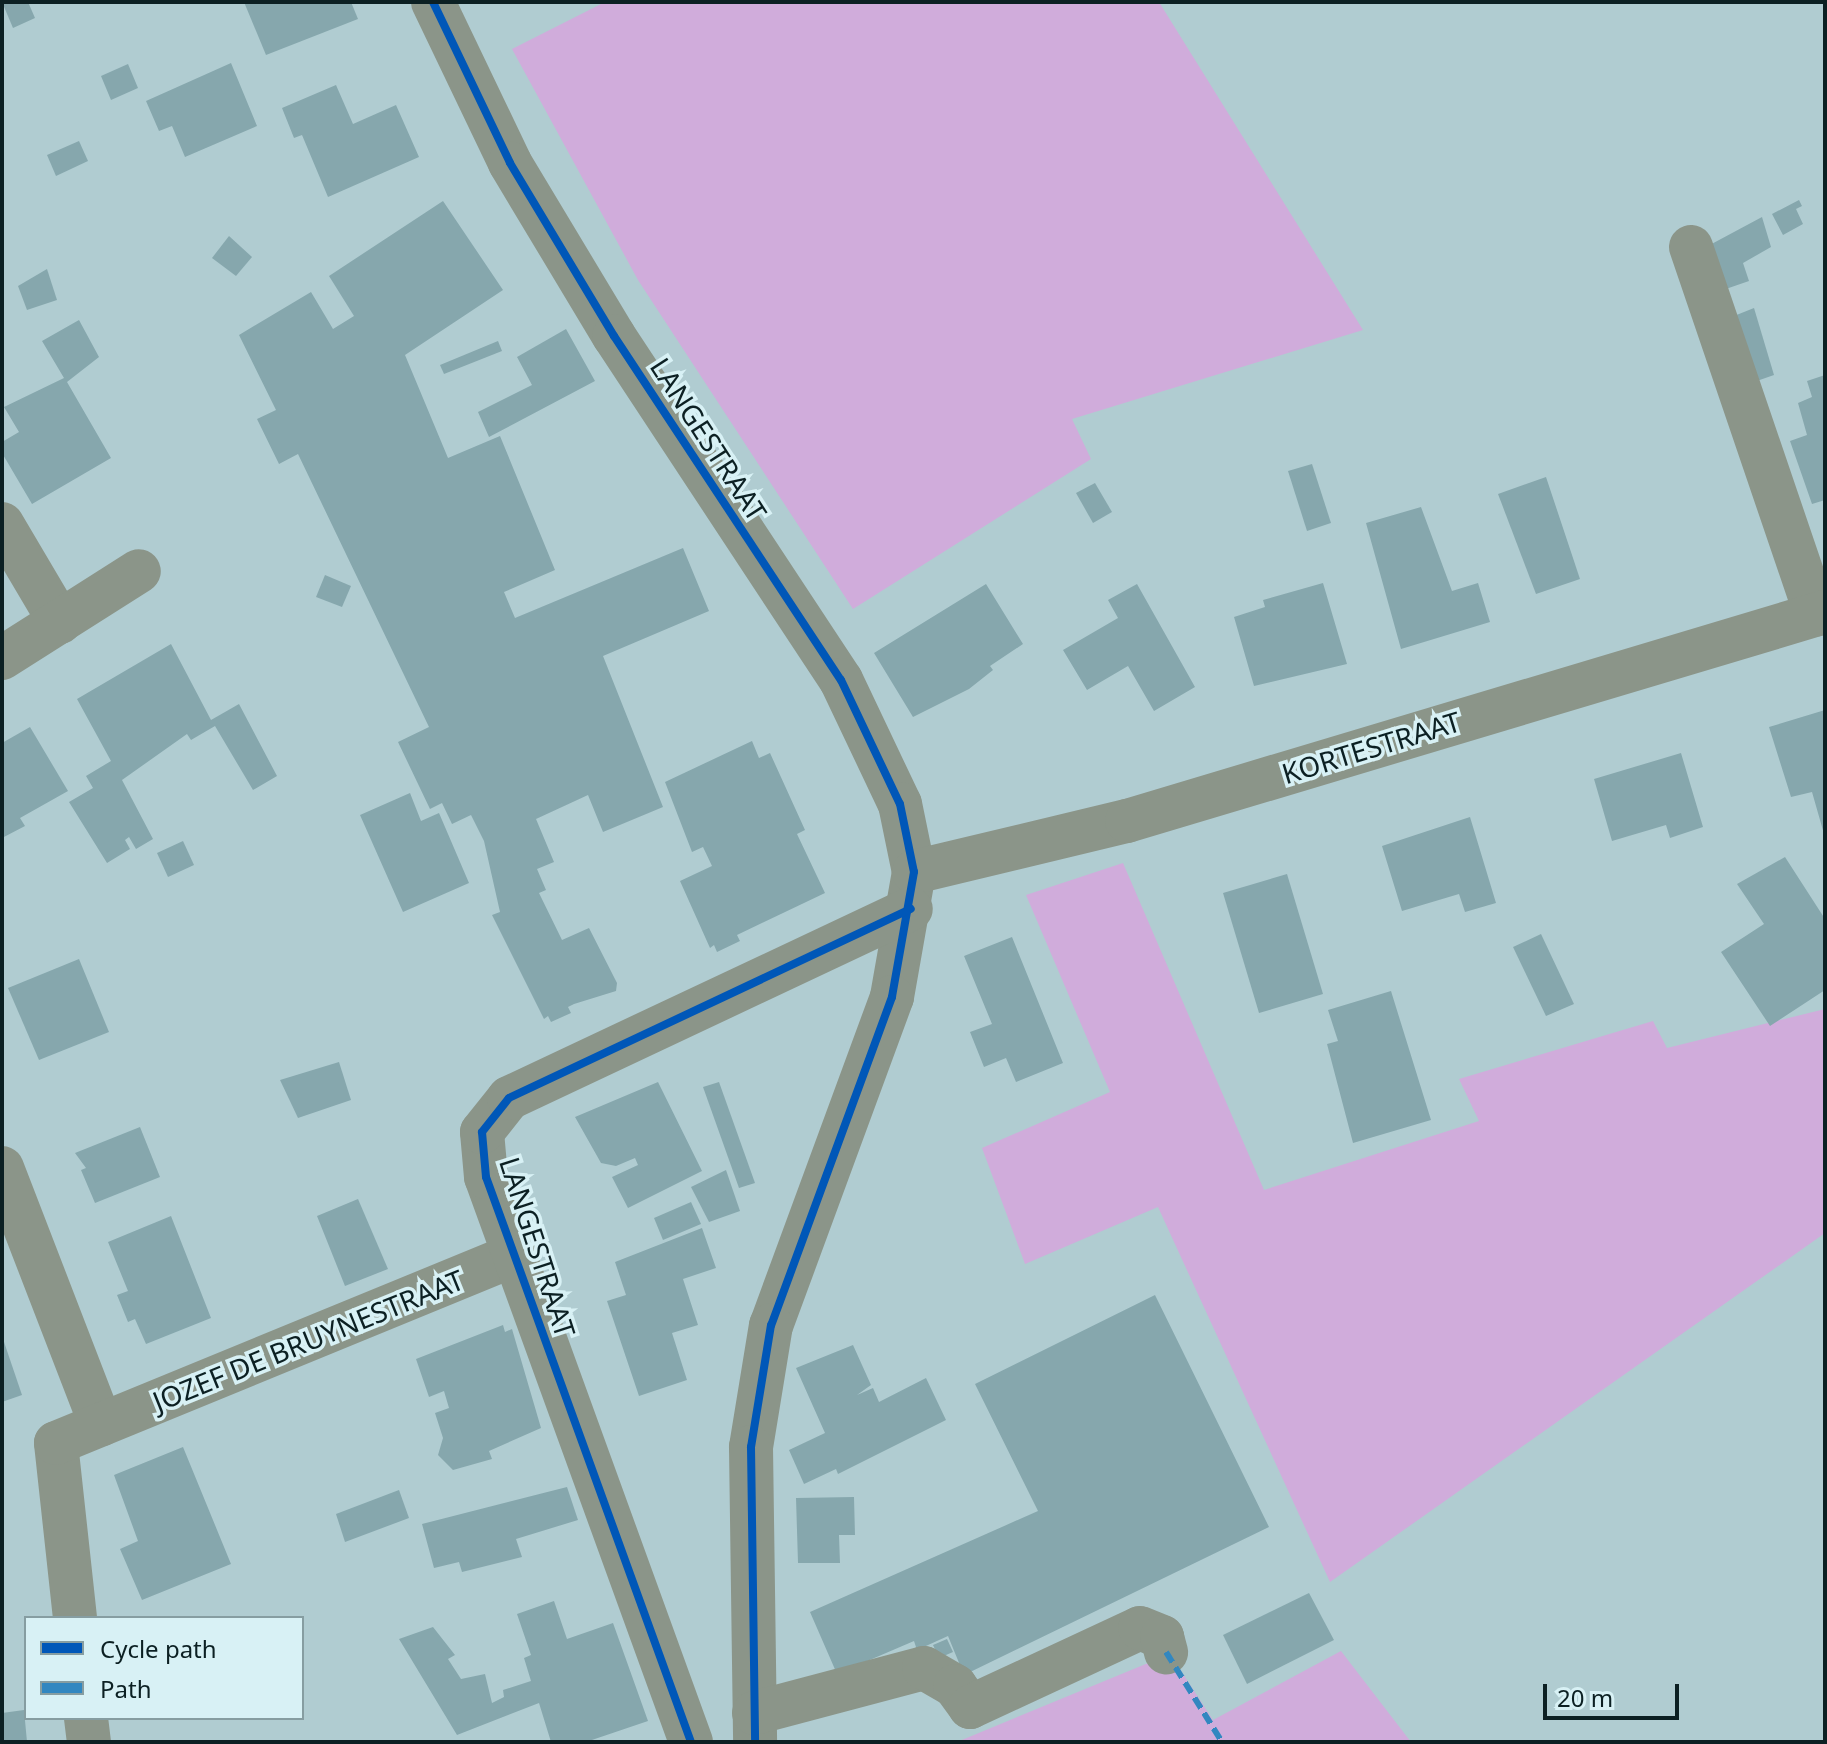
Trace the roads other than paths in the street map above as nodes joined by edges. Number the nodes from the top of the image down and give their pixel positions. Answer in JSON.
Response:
{"nodes":[{"id":1,"x":433,"y":2,"type":"edge"},
{"id":2,"x":1691,"y":247,"type":"dead end"},
{"id":3,"x":2,"y":524,"type":"edge"},
{"id":4,"x":139,"y":571,"type":"dead end"},
{"id":5,"x":1820,"y":613,"type":"edge"},
{"id":6,"x":60,"y":622,"type":"junction"},
{"id":7,"x":2,"y":658,"type":"edge"},
{"id":8,"x":913,"y":891,"type":"junction"},
{"id":9,"x":2,"y":1168,"type":"edge"},
{"id":10,"x":514,"y":1255,"type":"junction"},
{"id":11,"x":101,"y":1425,"type":"junction"},
{"id":12,"x":75,"y":1616,"type":"edge"},
{"id":13,"x":1166,"y":1652,"type":"dead end"},
{"id":14,"x":86,"y":1720,"type":"edge"},
{"id":15,"x":755,"y":1728,"type":"edge"},
{"id":16,"x":89,"y":1742,"type":"edge"},
{"id":17,"x":691,"y":1742,"type":"edge"}],
"edges":[{"from":1,"to":8,"type":"street","name":"LANGESTRAAT"},
{"from":2,"to":5,"type":"street"},
{"from":3,"to":6,"type":"street"},
{"from":4,"to":6,"type":"street"},
{"from":5,"to":8,"type":"street","name":"KORTESTRAAT"},
{"from":6,"to":7,"type":"street"},
{"from":8,"to":10,"type":"street","name":"LANGESTRAAT"},
{"from":8,"to":15,"type":"street","name":"LANGESTRAAT"},
{"from":9,"to":11,"type":"street"},
{"from":10,"to":11,"type":"street","name":"JOZEF DE BRUYNESTRAAT"},
{"from":10,"to":17,"type":"street","name":"LANGESTRAAT"},
{"from":11,"to":12,"type":"street","name":"JOZEF DE BRUYNESTRAAT"},
{"from":13,"to":15,"type":"street"},
{"from":14,"to":16,"type":"street"}]}
